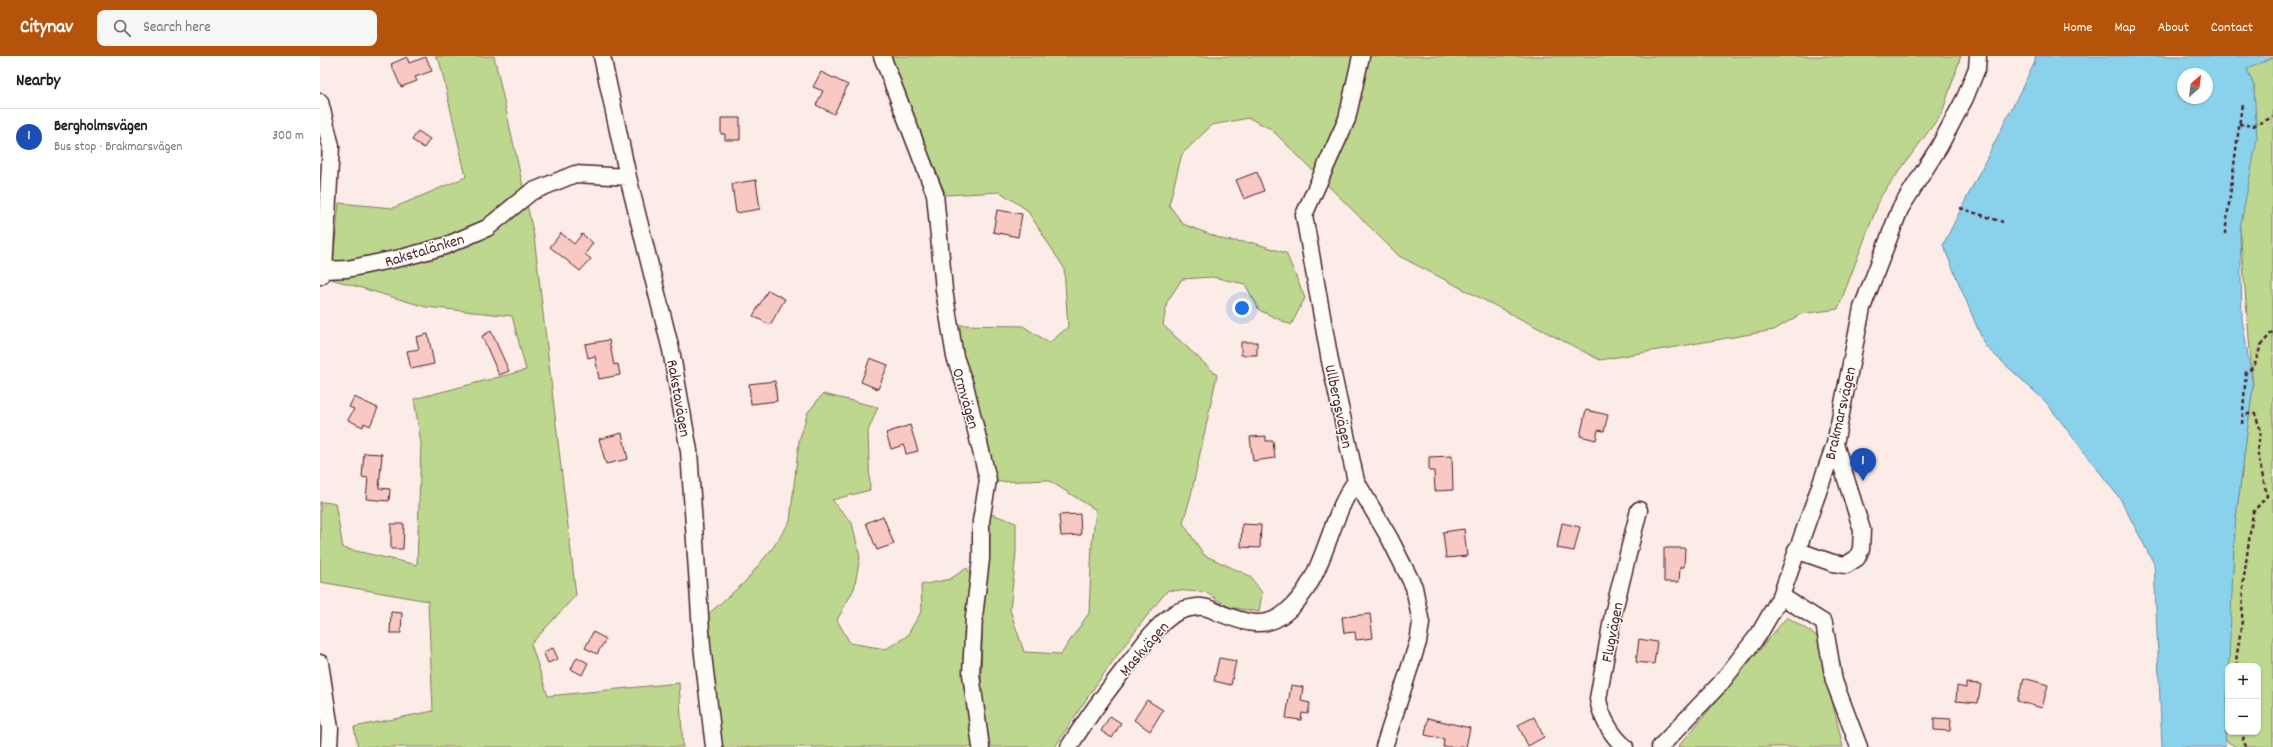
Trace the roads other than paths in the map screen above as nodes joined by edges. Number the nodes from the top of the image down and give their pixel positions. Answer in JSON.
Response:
{"nodes":[{"id":1,"x":602,"y":56,"type":"edge"},
{"id":2,"x":882,"y":56,"type":"edge"},
{"id":3,"x":1361,"y":56,"type":"edge"},
{"id":4,"x":1978,"y":56,"type":"edge"},
{"id":5,"x":320,"y":102,"type":"edge"},
{"id":6,"x":628,"y":177,"type":"junction"},
{"id":7,"x":322,"y":273,"type":"edge"},
{"id":8,"x":1835,"y":444,"type":"junction"},
{"id":9,"x":1356,"y":481,"type":"junction"},
{"id":10,"x":1639,"y":510,"type":"dead end"},
{"id":11,"x":1796,"y":550,"type":"junction"},
{"id":12,"x":1781,"y":596,"type":"junction"},
{"id":13,"x":320,"y":663,"type":"edge"},
{"id":14,"x":329,"y":747,"type":"edge"},
{"id":15,"x":714,"y":747,"type":"edge"},
{"id":16,"x":981,"y":747,"type":"edge"},
{"id":17,"x":1069,"y":747,"type":"edge"},
{"id":18,"x":1384,"y":747,"type":"edge"},
{"id":19,"x":1625,"y":747,"type":"edge"},
{"id":20,"x":1660,"y":747,"type":"edge"},
{"id":21,"x":1858,"y":747,"type":"edge"}],
"edges":[{"from":1,"to":6,"type":"street","name":"Rakstavägen"},
{"from":2,"to":16,"type":"street","name":"Ormvägen"},
{"from":3,"to":9,"type":"street","name":"Ullbergsvägen"},
{"from":4,"to":8,"type":"street","name":"Brakmarsvägen"},
{"from":5,"to":7,"type":"street"},
{"from":6,"to":7,"type":"street","name":"Rakstalänken"},
{"from":6,"to":15,"type":"street","name":"Rakstavägen"},
{"from":8,"to":11,"type":"street","name":"Brakmarsvägen"},
{"from":8,"to":11,"type":"street"},
{"from":9,"to":17,"type":"street","name":"Maskvägen"},
{"from":9,"to":18,"type":"street","name":"Ullbergsvägen"},
{"from":10,"to":19,"type":"street","name":"Flugvägen"},
{"from":11,"to":12,"type":"street","name":"Brakmarsvägen"},
{"from":12,"to":20,"type":"street","name":"Brakmarsvägen"},
{"from":12,"to":21,"type":"street"},
{"from":13,"to":14,"type":"street"}]}
